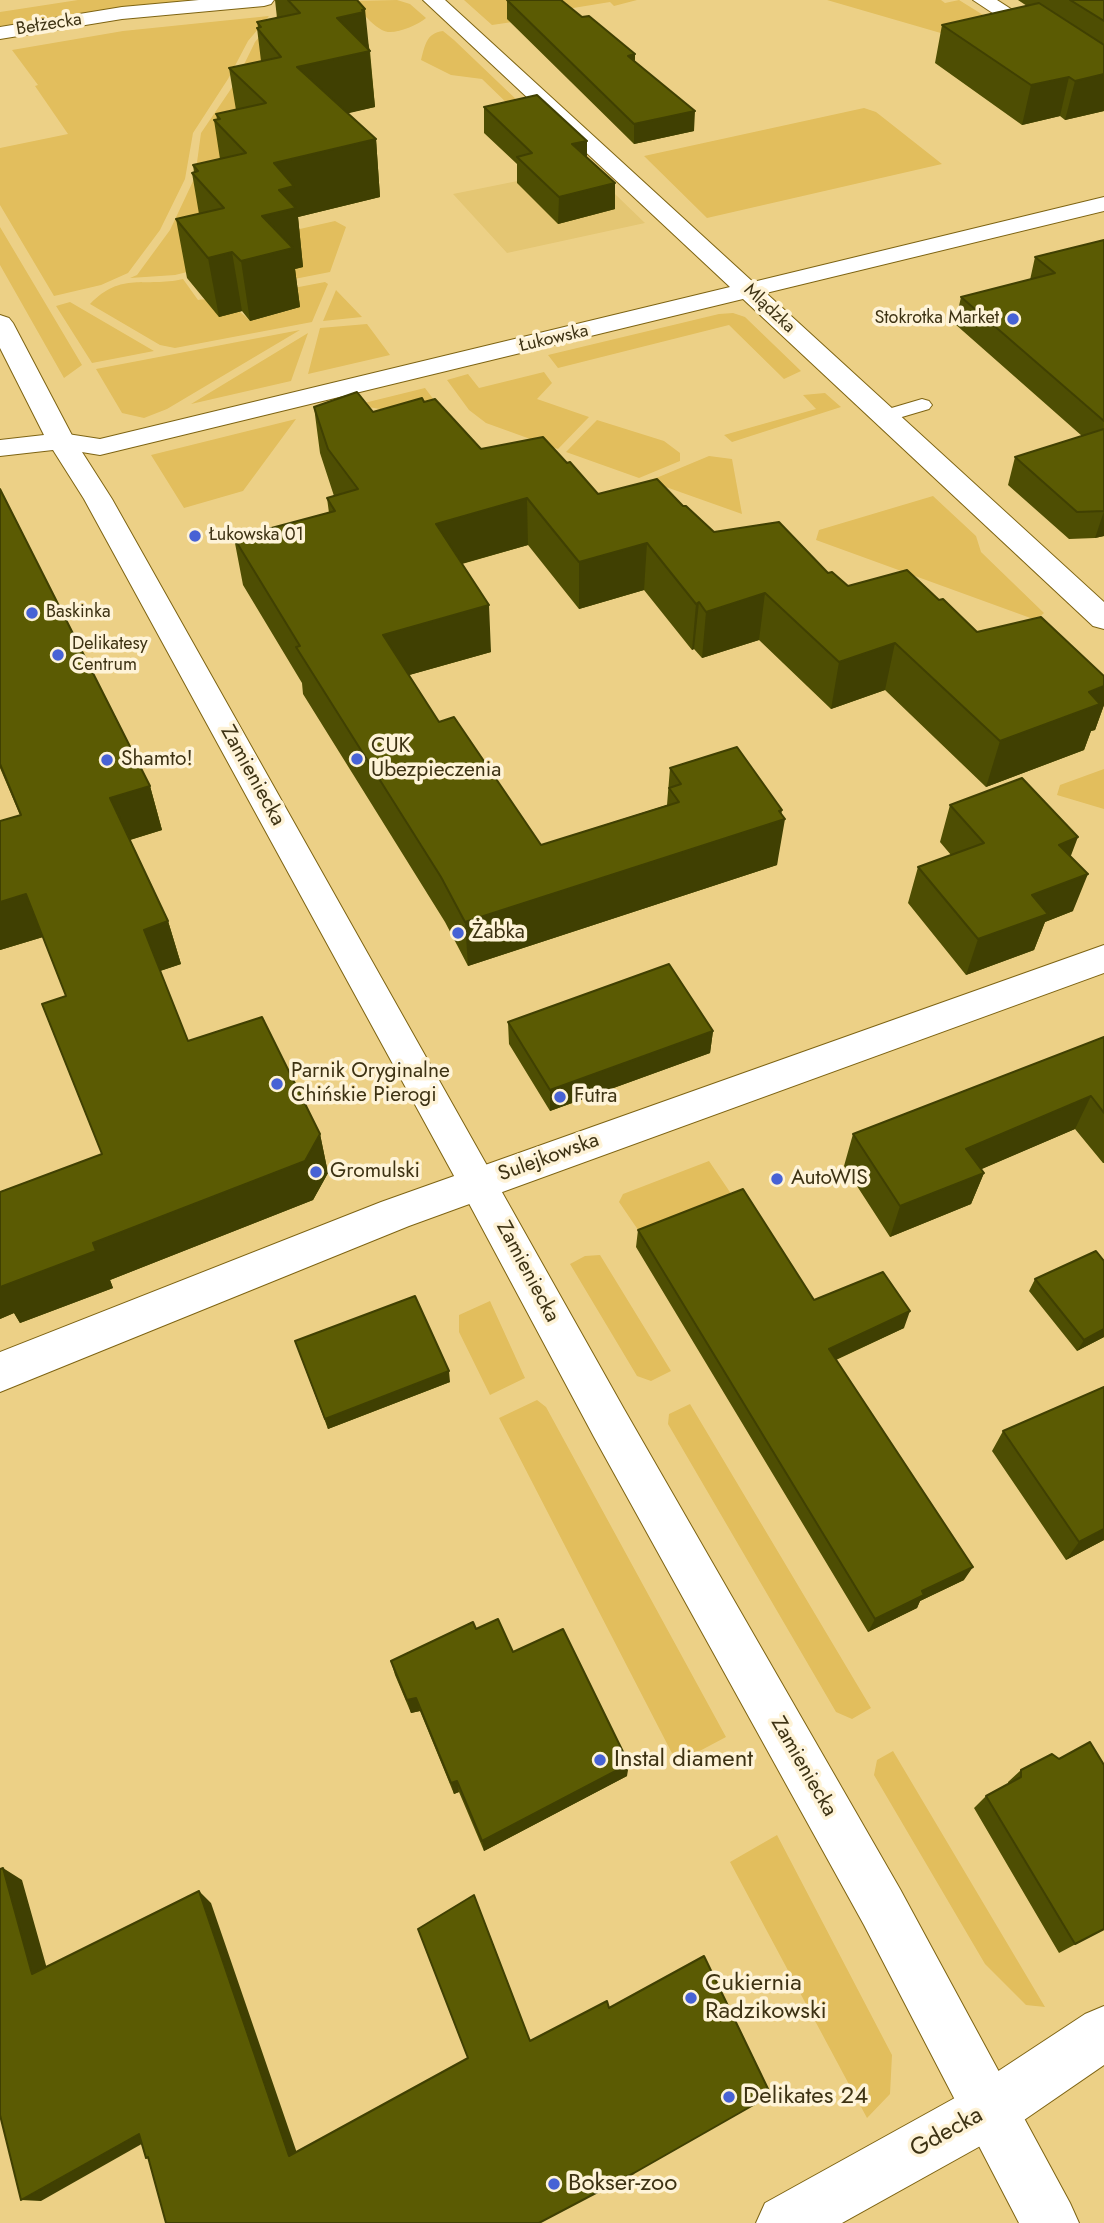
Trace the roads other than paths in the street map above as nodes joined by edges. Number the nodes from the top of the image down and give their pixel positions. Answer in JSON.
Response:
{"nodes":[{"id":1,"x":264,"y":0,"type":"edge"},
{"id":2,"x":433,"y":0,"type":"edge"},
{"id":3,"x":984,"y":0,"type":"edge"},
{"id":4,"x":0,"y":33,"type":"edge"},
{"id":5,"x":1104,"y":78,"type":"edge"},
{"id":6,"x":1104,"y":204,"type":"edge"},
{"id":7,"x":747,"y":290,"type":"junction"},
{"id":8,"x":0,"y":323,"type":"edge"},
{"id":9,"x":922,"y":405,"type":"dead end"},
{"id":10,"x":885,"y":416,"type":"junction"},
{"id":11,"x":61,"y":441,"type":"junction"},
{"id":12,"x":0,"y":448,"type":"edge"},
{"id":13,"x":1104,"y":618,"type":"edge"},
{"id":14,"x":1104,"y":958,"type":"edge"},
{"id":15,"x":479,"y":1184,"type":"junction"},
{"id":16,"x":0,"y":1372,"type":"edge"},
{"id":17,"x":1104,"y":2033,"type":"edge"},
{"id":18,"x":991,"y":2109,"type":"junction"},
{"id":19,"x":785,"y":2223,"type":"edge"},
{"id":20,"x":1050,"y":2223,"type":"edge"}],
"edges":[{"from":1,"to":4,"type":"street","name":"Bełżecka"},
{"from":2,"to":7,"type":"street","name":"Mlądzka"},
{"from":3,"to":5,"type":"street"},
{"from":6,"to":7,"type":"street","name":"Łukowska"},
{"from":7,"to":10,"type":"street","name":"Mlądzka"},
{"from":7,"to":11,"type":"street","name":"Łukowska"},
{"from":8,"to":11,"type":"street","name":"Zamieniecka"},
{"from":9,"to":10,"type":"lane"},
{"from":10,"to":13,"type":"street","name":"Mlądzka"},
{"from":11,"to":12,"type":"street","name":"Łukowska"},
{"from":11,"to":15,"type":"street","name":"Zamieniecka"},
{"from":14,"to":15,"type":"street","name":"Sulejkowska"},
{"from":15,"to":16,"type":"street","name":"Sulejkowska"},
{"from":15,"to":18,"type":"street","name":"Zamieniecka"},
{"from":17,"to":18,"type":"street","name":"Gdecka"},
{"from":18,"to":19,"type":"street","name":"Gdecka"},
{"from":18,"to":20,"type":"street","name":"Zamieniecka"}]}
